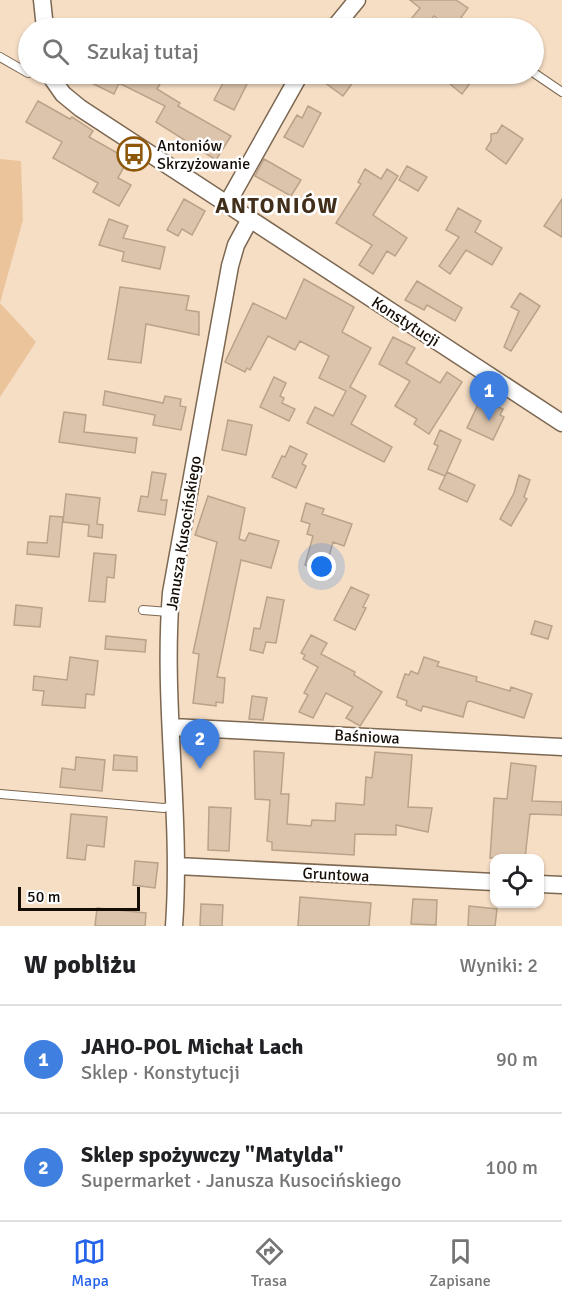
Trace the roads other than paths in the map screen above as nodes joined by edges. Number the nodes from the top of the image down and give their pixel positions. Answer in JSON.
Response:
{"nodes":[{"id":1,"x":42,"y":0,"type":"edge"},
{"id":2,"x":357,"y":0,"type":"edge"},
{"id":3,"x":44,"y":18,"type":"edge"},
{"id":4,"x":342,"y":18,"type":"edge"},
{"id":5,"x":0,"y":57,"type":"edge"},
{"id":6,"x":18,"y":67,"type":"edge"},
{"id":7,"x":544,"y":80,"type":"edge"},
{"id":8,"x":55,"y":84,"type":"edge"},
{"id":9,"x":294,"y":84,"type":"edge"},
{"id":10,"x":562,"y":92,"type":"edge"},
{"id":11,"x":227,"y":204,"type":"junction"},
{"id":12,"x":250,"y":219,"type":"junction"},
{"id":13,"x":562,"y":423,"type":"edge"},
{"id":14,"x":143,"y":610,"type":"dead end"},
{"id":15,"x":169,"y":612,"type":"junction"},
{"id":16,"x":172,"y":727,"type":"junction"},
{"id":17,"x":562,"y":747,"type":"edge"},
{"id":18,"x":0,"y":794,"type":"edge"},
{"id":19,"x":175,"y":804,"type":"junction"},
{"id":20,"x":177,"y":866,"type":"junction"},
{"id":21,"x":490,"y":882,"type":"edge"},
{"id":22,"x":544,"y":884,"type":"edge"},
{"id":23,"x":562,"y":885,"type":"edge"},
{"id":24,"x":174,"y":926,"type":"edge"}],
"edges":[{"from":1,"to":3,"type":"street"},
{"from":2,"to":4,"type":"street"},
{"from":5,"to":6,"type":"lane"},
{"from":7,"to":10,"type":"lane"},
{"from":8,"to":11,"type":"street","name":"Konstytucji"},
{"from":9,"to":11,"type":"street"},
{"from":11,"to":12,"type":"street","name":"Konstytucji"},
{"from":12,"to":13,"type":"street","name":"Konstytucji"},
{"from":12,"to":15,"type":"street","name":"Janusza Kusocińskiego"},
{"from":14,"to":15,"type":"lane"},
{"from":15,"to":16,"type":"street","name":"Janusza Kusocińskiego"},
{"from":16,"to":17,"type":"street","name":"Baśniowa"},
{"from":16,"to":19,"type":"street","name":"Janusza Kusocińskiego"},
{"from":18,"to":19,"type":"lane"},
{"from":19,"to":20,"type":"street","name":"Janusza Kusocińskiego"},
{"from":20,"to":21,"type":"street","name":"Gruntowa"},
{"from":20,"to":24,"type":"street","name":"Janusza Kusocińskiego"},
{"from":22,"to":23,"type":"street"}]}
